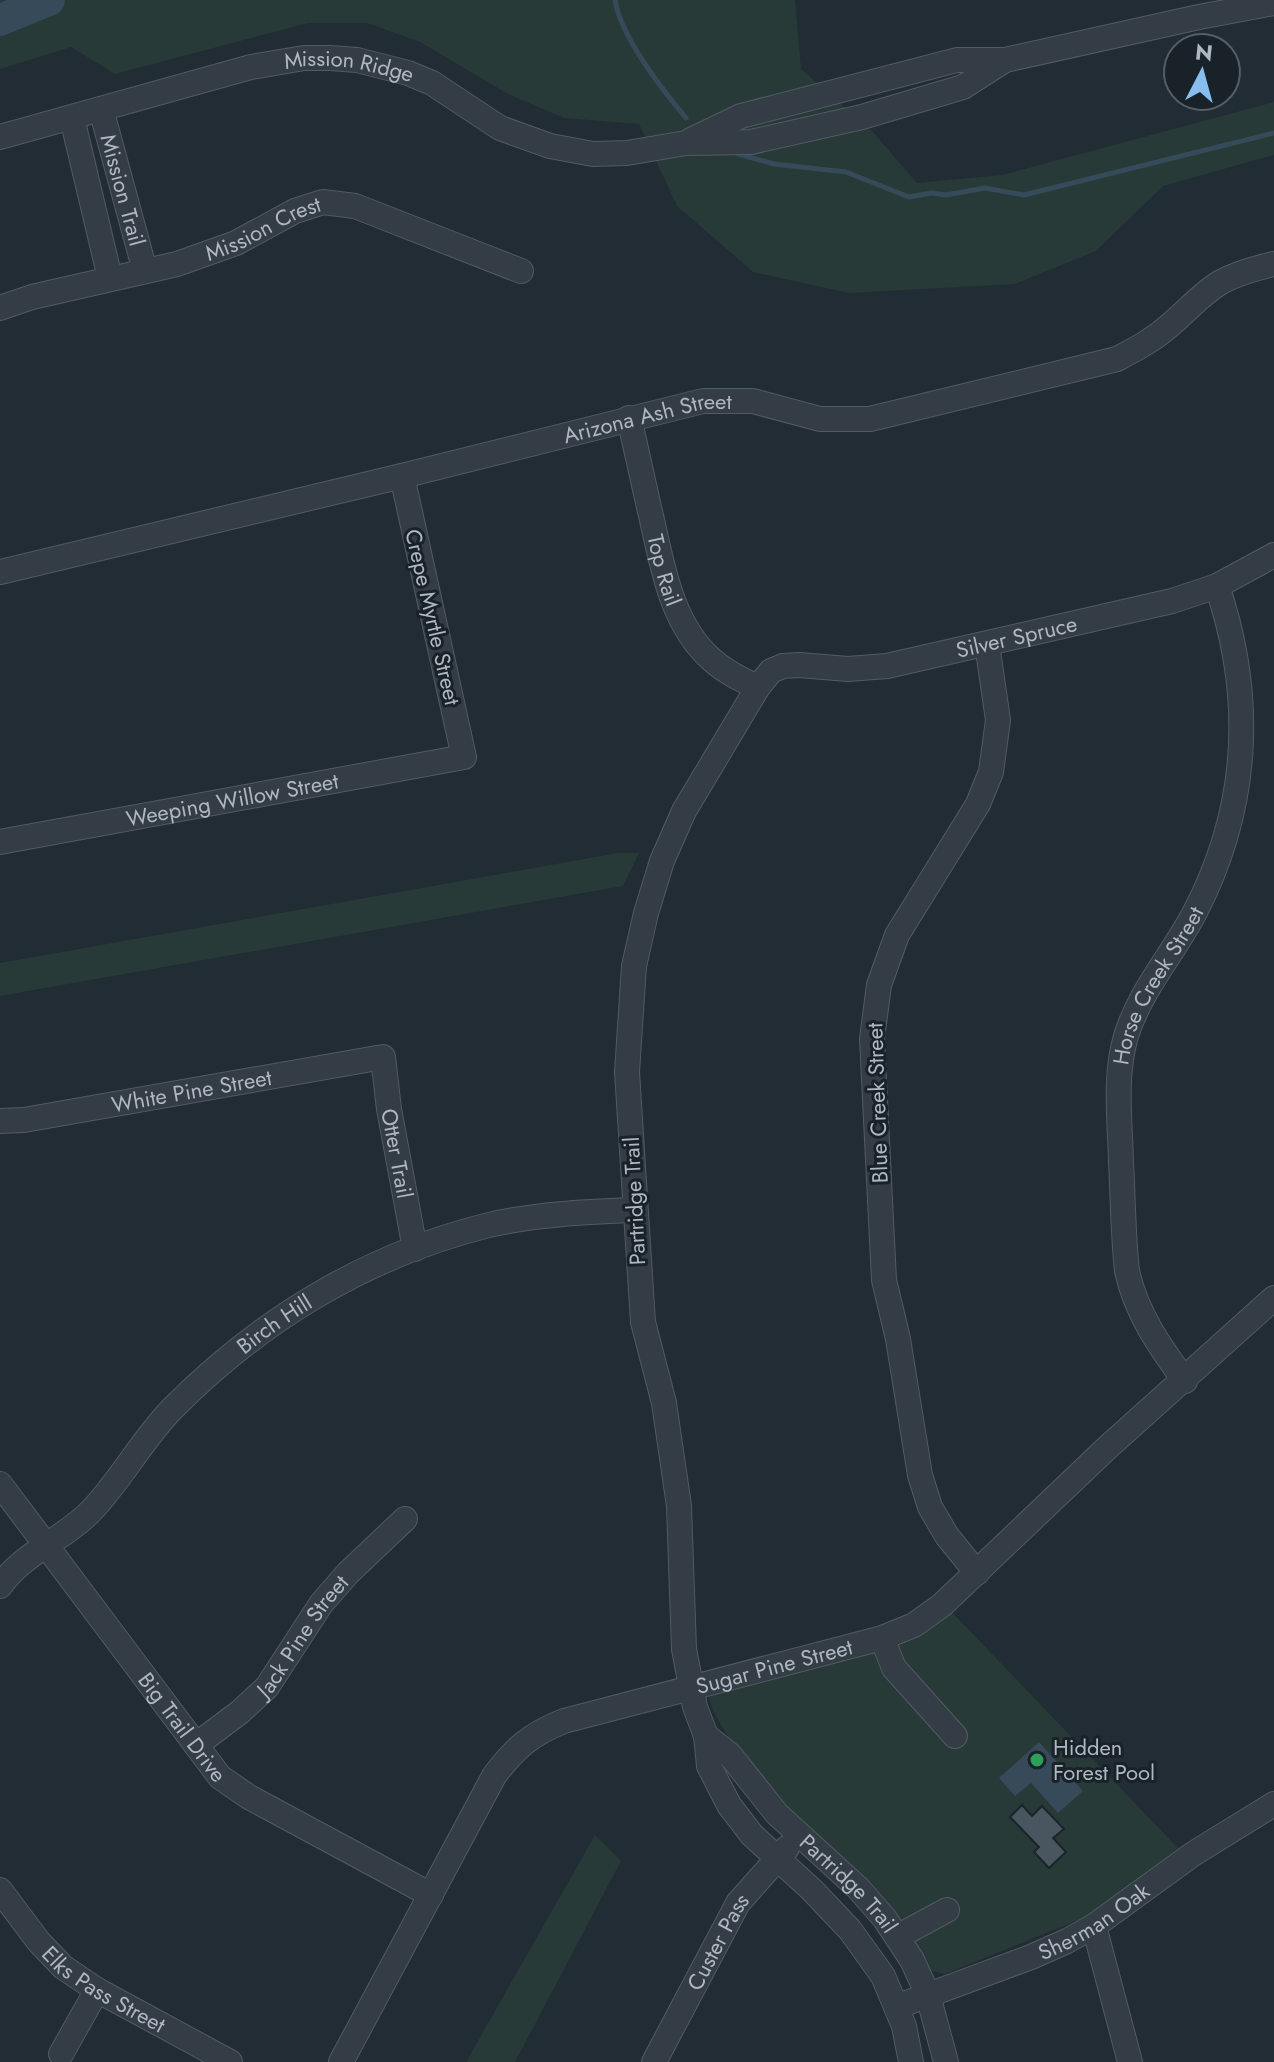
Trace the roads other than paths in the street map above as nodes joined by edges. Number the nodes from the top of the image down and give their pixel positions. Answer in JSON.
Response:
{"nodes":[{"id":1,"x":1274,"y":3,"type":"edge"},
{"id":2,"x":1197,"y":8,"type":"edge"},
{"id":3,"x":1005,"y":60,"type":"junction"},
{"id":4,"x":911,"y":72,"type":"junction"},
{"id":5,"x":805,"y":99,"type":"junction"},
{"id":6,"x":918,"y":102,"type":"junction"},
{"id":7,"x":101,"y":109,"type":"junction"},
{"id":8,"x":72,"y":118,"type":"junction"},
{"id":9,"x":811,"y":129,"type":"junction"},
{"id":10,"x":1,"y":137,"type":"edge"},
{"id":11,"x":686,"y":143,"type":"junction"},
{"id":12,"x":1274,"y":264,"type":"edge"},
{"id":13,"x":145,"y":271,"type":"junction"},
{"id":14,"x":521,"y":271,"type":"dead end"},
{"id":15,"x":110,"y":278,"type":"junction"},
{"id":16,"x":0,"y":308,"type":"edge"},
{"id":17,"x":629,"y":418,"type":"junction"},
{"id":18,"x":402,"y":476,"type":"junction"},
{"id":19,"x":1274,"y":555,"type":"edge"},
{"id":20,"x":0,"y":572,"type":"edge"},
{"id":21,"x":1217,"y":586,"type":"junction"},
{"id":22,"x":987,"y":644,"type":"junction"},
{"id":23,"x":758,"y":687,"type":"junction"},
{"id":24,"x":464,"y":757,"type":"joint"},
{"id":25,"x":0,"y":842,"type":"edge"},
{"id":26,"x":383,"y":1057,"type":"joint"},
{"id":27,"x":0,"y":1121,"type":"edge"},
{"id":28,"x":634,"y":1210,"type":"junction"},
{"id":29,"x":415,"y":1249,"type":"junction"},
{"id":30,"x":1274,"y":1298,"type":"edge"},
{"id":31,"x":1185,"y":1381,"type":"junction"},
{"id":32,"x":0,"y":1484,"type":"edge"},
{"id":33,"x":405,"y":1519,"type":"dead end"},
{"id":34,"x":46,"y":1545,"type":"junction"},
{"id":35,"x":977,"y":1573,"type":"junction"},
{"id":36,"x":0,"y":1586,"type":"edge"},
{"id":37,"x":882,"y":1638,"type":"junction"},
{"id":38,"x":691,"y":1688,"type":"junction"},
{"id":39,"x":706,"y":1736,"type":"junction"},
{"id":40,"x":955,"y":1736,"type":"dead end"},
{"id":41,"x":196,"y":1745,"type":"junction"},
{"id":42,"x":1274,"y":1804,"type":"edge"},
{"id":43,"x":798,"y":1836,"type":"junction"},
{"id":44,"x":777,"y":1859,"type":"junction"},
{"id":45,"x":0,"y":1890,"type":"edge"},
{"id":46,"x":431,"y":1895,"type":"junction"},
{"id":47,"x":947,"y":1910,"type":"dead end"},
{"id":48,"x":1094,"y":1926,"type":"junction"},
{"id":49,"x":897,"y":1937,"type":"junction"},
{"id":50,"x":97,"y":1990,"type":"junction"},
{"id":51,"x":928,"y":1995,"type":"junction"},
{"id":52,"x":896,"y":2007,"type":"junction"},
{"id":53,"x":61,"y":2054,"type":"dead end"},
{"id":54,"x":230,"y":2062,"type":"edge"},
{"id":55,"x":341,"y":2062,"type":"edge"},
{"id":56,"x":654,"y":2062,"type":"edge"},
{"id":57,"x":911,"y":2062,"type":"edge"},
{"id":58,"x":946,"y":2062,"type":"edge"},
{"id":59,"x":1130,"y":2062,"type":"edge"}],
"edges":[{"from":1,"to":2,"type":"street","name":"Mission Ridge"},
{"from":2,"to":3,"type":"street","name":"Mission Ridge"},
{"from":3,"to":4,"type":"street","name":"Mission Ridge"},
{"from":3,"to":6,"type":"street","name":"Mission Ridge"},
{"from":4,"to":5,"type":"street","name":"Mission Ridge"},
{"from":4,"to":6,"type":"street"},
{"from":5,"to":9,"type":"street"},
{"from":5,"to":11,"type":"street","name":"Mission Ridge"},
{"from":6,"to":9,"type":"street","name":"Mission Ridge"},
{"from":7,"to":8,"type":"street","name":"Mission Ridge"},
{"from":7,"to":11,"type":"street","name":"Mission Ridge"},
{"from":7,"to":13,"type":"street","name":"Mission Trail"},
{"from":8,"to":10,"type":"street","name":"Mission Ridge"},
{"from":8,"to":15,"type":"street","name":"Mission Trail"},
{"from":9,"to":11,"type":"street","name":"Mission Ridge"},
{"from":12,"to":17,"type":"street","name":"Arizona Ash Street"},
{"from":13,"to":14,"type":"street","name":"Mission Crest"},
{"from":13,"to":15,"type":"street","name":"Mission Crest"},
{"from":15,"to":16,"type":"street","name":"Mission Crest"},
{"from":17,"to":18,"type":"street","name":"Arizona Ash Street"},
{"from":17,"to":23,"type":"street","name":"Top Rail"},
{"from":18,"to":20,"type":"street","name":"Arizona Ash Street"},
{"from":18,"to":24,"type":"street","name":"Crepe Myrtle Street"},
{"from":19,"to":21,"type":"street","name":"Silver Spruce"},
{"from":21,"to":22,"type":"street","name":"Silver Spruce"},
{"from":21,"to":31,"type":"street","name":"Horse Creek Street"},
{"from":22,"to":23,"type":"street","name":"Silver Spruce"},
{"from":22,"to":35,"type":"street","name":"Blue Creek Street"},
{"from":23,"to":28,"type":"street","name":"Partridge Trail"},
{"from":24,"to":25,"type":"street","name":"Weeping Willow Street"},
{"from":26,"to":27,"type":"street","name":"White Pine Street"},
{"from":26,"to":29,"type":"street","name":"Otter Trail"},
{"from":28,"to":29,"type":"street","name":"Birch Hill"},
{"from":28,"to":38,"type":"street","name":"Partridge Trail"},
{"from":29,"to":34,"type":"street","name":"Birch Hill"},
{"from":30,"to":31,"type":"street","name":"Sugar Pine Street"},
{"from":31,"to":35,"type":"street","name":"Sugar Pine Street"},
{"from":32,"to":34,"type":"street","name":"Big Trail Drive"},
{"from":33,"to":41,"type":"street","name":"Jack Pine Street"},
{"from":34,"to":36,"type":"street","name":"Birch Hill"},
{"from":34,"to":41,"type":"street","name":"Big Trail Drive"},
{"from":35,"to":37,"type":"street","name":"Sugar Pine Street"},
{"from":37,"to":38,"type":"street","name":"Sugar Pine Street"},
{"from":37,"to":40,"type":"street"},
{"from":38,"to":39,"type":"street","name":"Partridge Trail"},
{"from":38,"to":46,"type":"street","name":"Sugar Pine Street"},
{"from":39,"to":43,"type":"street","name":"Partridge Trail"},
{"from":39,"to":44,"type":"street","name":"Partridge Trail"},
{"from":41,"to":46,"type":"street","name":"Big Trail Drive"},
{"from":42,"to":48,"type":"street","name":"Sherman Oak"},
{"from":43,"to":44,"type":"street","name":"Custer Pass"},
{"from":43,"to":49,"type":"street","name":"Partridge Trail"},
{"from":44,"to":52,"type":"street","name":"Partridge Trail"},
{"from":44,"to":56,"type":"street","name":"Custer Pass"},
{"from":45,"to":50,"type":"street","name":"Elks Pass Street"},
{"from":46,"to":55,"type":"street","name":"Sugar Pine Street"},
{"from":47,"to":49,"type":"street"},
{"from":48,"to":51,"type":"street","name":"Sherman Oak"},
{"from":48,"to":59,"type":"street"},
{"from":49,"to":51,"type":"street","name":"Partridge Trail"},
{"from":50,"to":53,"type":"street"},
{"from":50,"to":54,"type":"street","name":"Elks Pass Street"},
{"from":51,"to":52,"type":"street","name":"Sherman Oak"},
{"from":51,"to":58,"type":"street","name":"Partridge Trail"},
{"from":52,"to":57,"type":"street","name":"Partridge Trail"}]}
